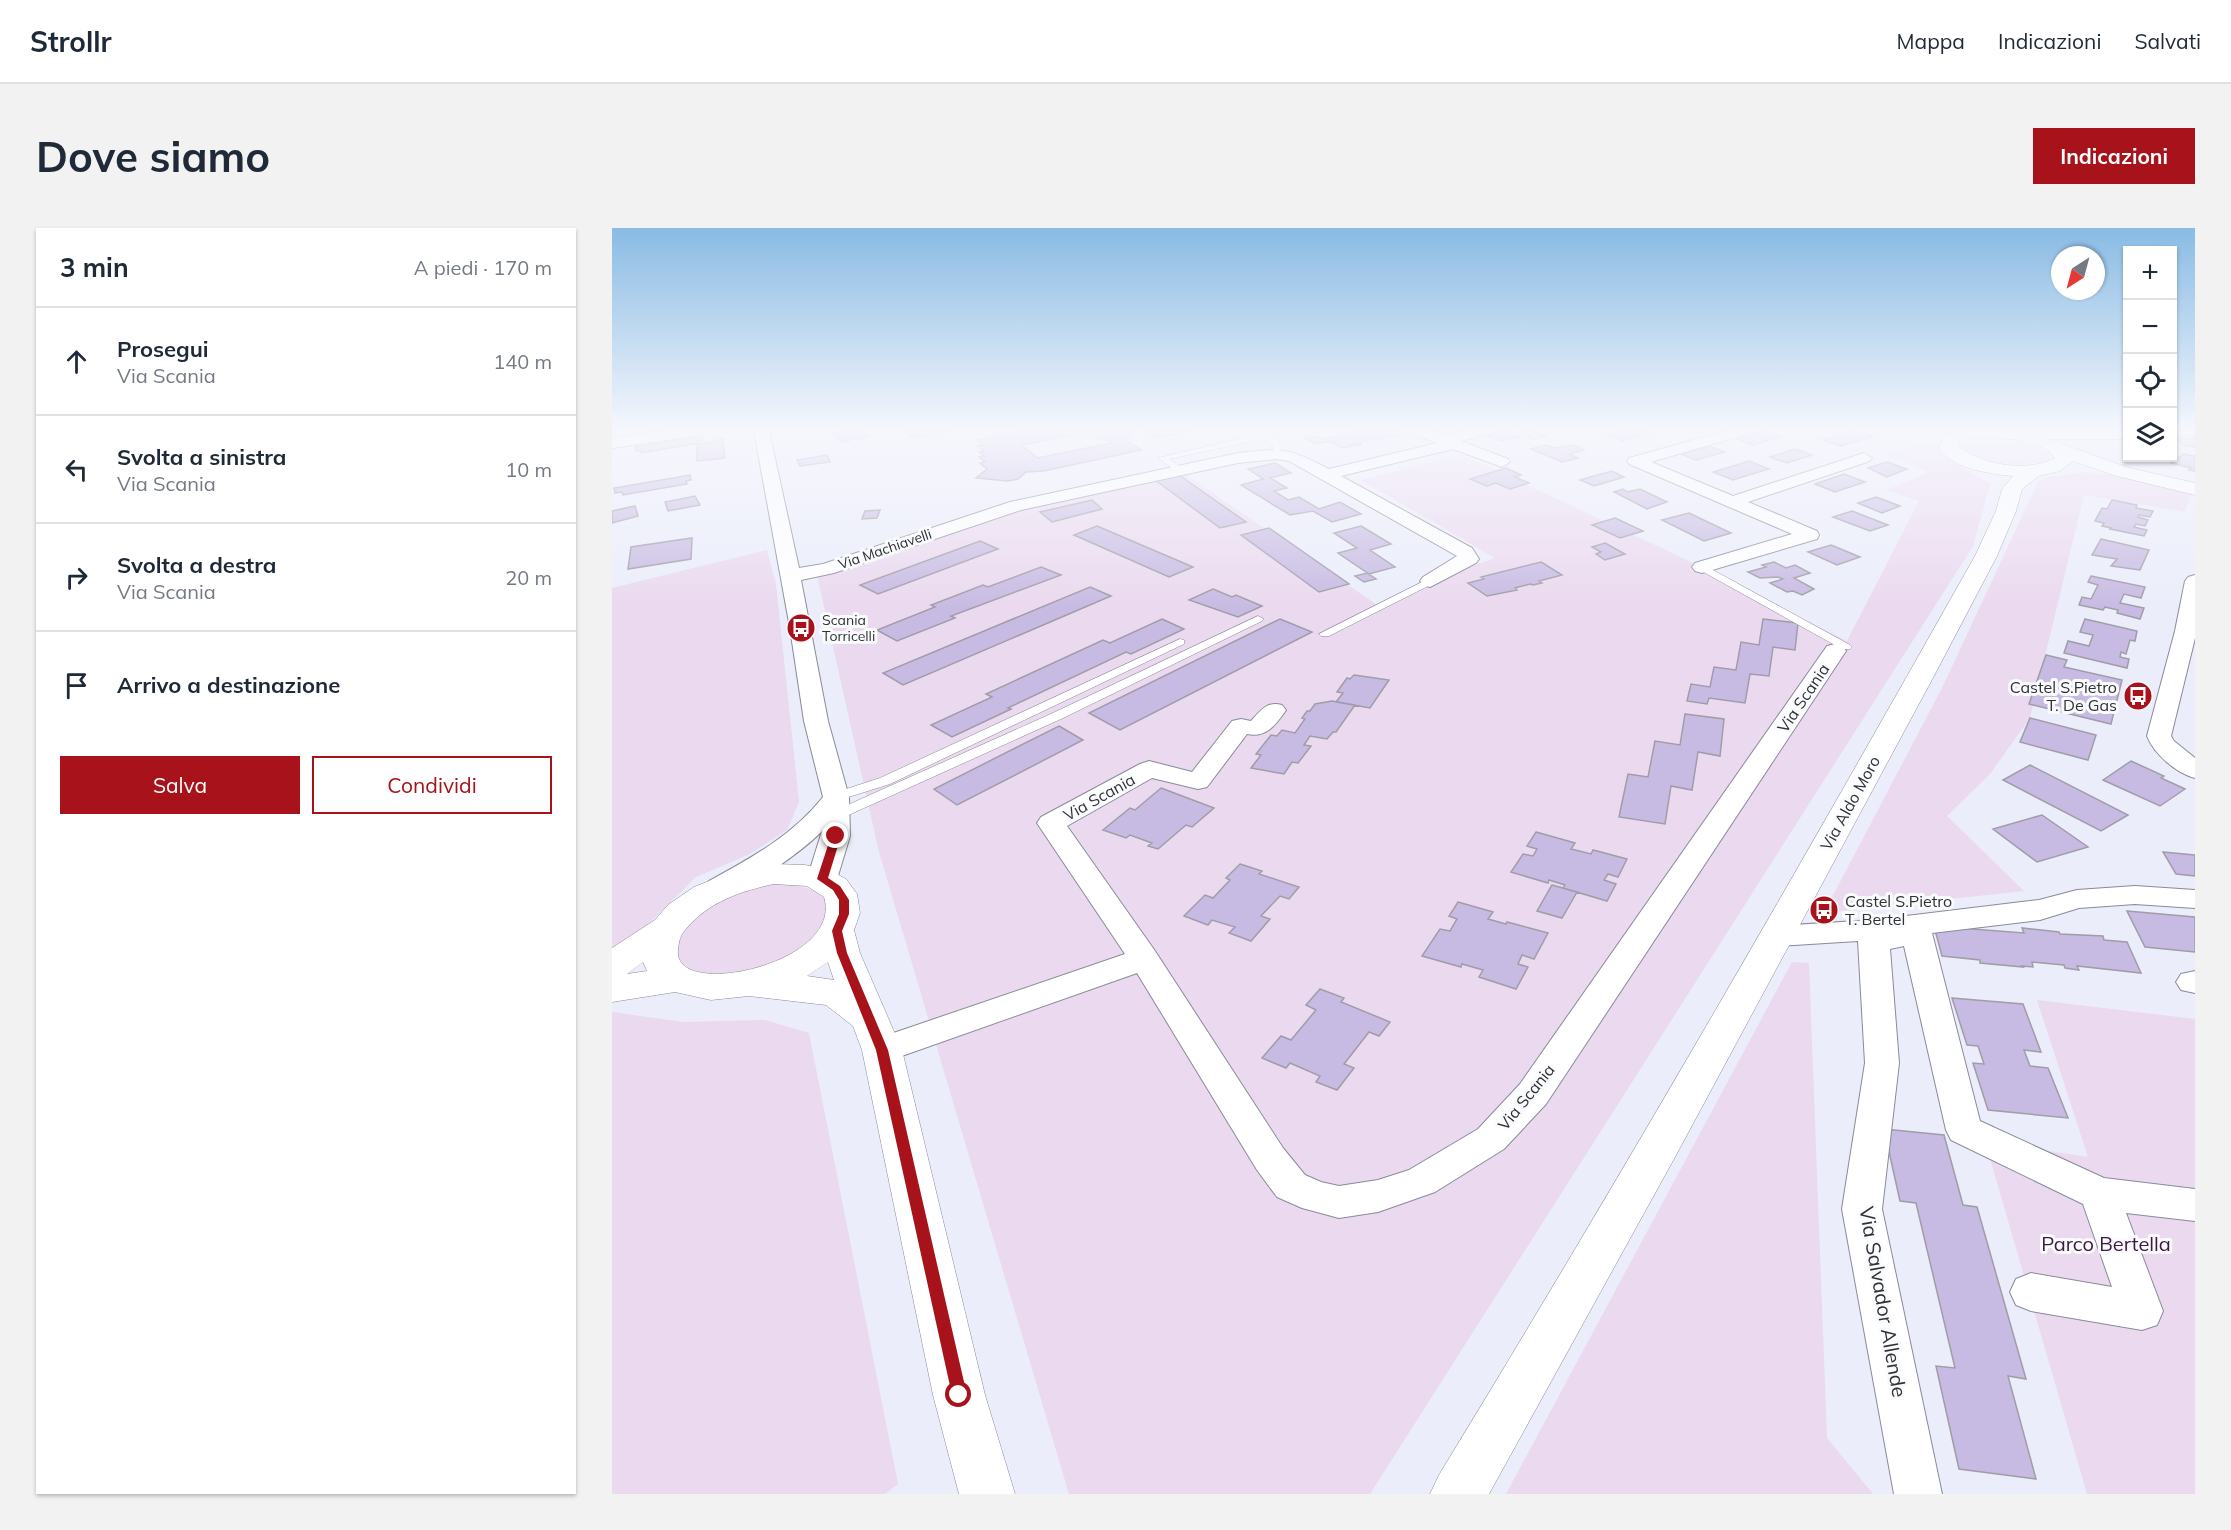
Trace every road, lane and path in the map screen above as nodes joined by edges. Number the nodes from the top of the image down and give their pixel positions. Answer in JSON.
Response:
{"nodes":[{"id":1,"x":773,"y":490,"type":"edge"},
{"id":2,"x":1088,"y":490,"type":"edge"},
{"id":3,"x":1355,"y":490,"type":"edge"},
{"id":4,"x":1704,"y":490,"type":"edge"},
{"id":5,"x":1768,"y":490,"type":"edge"},
{"id":6,"x":2008,"y":490,"type":"edge"},
{"id":7,"x":2012,"y":490,"type":"edge"},
{"id":8,"x":2010,"y":494,"type":"junction"},
{"id":9,"x":1732,"y":502,"type":"junction"},
{"id":10,"x":1702,"y":567,"type":"joint"},
{"id":11,"x":790,"y":576,"type":"junction"},
{"id":12,"x":1430,"y":581,"type":"joint"},
{"id":13,"x":2195,"y":581,"type":"edge"},
{"id":14,"x":1258,"y":619,"type":"dead end"},
{"id":15,"x":1325,"y":634,"type":"dead end"},
{"id":16,"x":2190,"y":636,"type":"edge"},
{"id":17,"x":1180,"y":642,"type":"dead end"},
{"id":18,"x":1840,"y":649,"type":"joint"},
{"id":19,"x":1274,"y":710,"type":"dead end"},
{"id":20,"x":2195,"y":770,"type":"edge"},
{"id":21,"x":830,"y":812,"type":"junction"},
{"id":22,"x":822,"y":879,"type":"junction"},
{"id":23,"x":716,"y":890,"type":"junction"},
{"id":24,"x":2195,"y":899,"type":"edge"},
{"id":25,"x":1784,"y":923,"type":"junction"},
{"id":26,"x":667,"y":928,"type":"junction"},
{"id":27,"x":837,"y":931,"type":"junction"},
{"id":28,"x":1864,"y":937,"type":"junction"},
{"id":29,"x":1144,"y":959,"type":"junction"},
{"id":30,"x":612,"y":966,"type":"edge"},
{"id":31,"x":677,"y":979,"type":"junction"},
{"id":32,"x":736,"y":986,"type":"junction"},
{"id":33,"x":612,"y":989,"type":"edge"},
{"id":34,"x":877,"y":1035,"type":"junction"},
{"id":35,"x":2098,"y":1194,"type":"junction"},
{"id":36,"x":2195,"y":1205,"type":"edge"},
{"id":37,"x":2031,"y":1292,"type":"dead end"},
{"id":38,"x":987,"y":1494,"type":"edge"},
{"id":39,"x":1458,"y":1494,"type":"edge"},
{"id":40,"x":1918,"y":1494,"type":"edge"}],
"edges":[{"from":1,"to":11,"type":"street"},
{"from":2,"to":11,"type":"street","name":"Via Machiavelli"},
{"from":3,"to":12,"type":"street","name":"Via Machiavelli"},
{"from":4,"to":9,"type":"street"},
{"from":5,"to":9,"type":"street"},
{"from":6,"to":8,"type":"main road"},
{"from":7,"to":8,"type":"main road","name":"Via Aldo Moro"},
{"from":8,"to":25,"type":"main road","name":"Via Aldo Moro"},
{"from":9,"to":10,"type":"street"},
{"from":10,"to":18,"type":"lane"},
{"from":11,"to":21,"type":"street"},
{"from":12,"to":15,"type":"lane"},
{"from":13,"to":16,"type":"street"},
{"from":14,"to":21,"type":"lane"},
{"from":16,"to":20,"type":"street"},
{"from":17,"to":21,"type":"lane"},
{"from":18,"to":29,"type":"street","name":"Via Scania"},
{"from":19,"to":29,"type":"street","name":"Via Scania"},
{"from":21,"to":22,"type":"street"},
{"from":21,"to":23,"type":"street"},
{"from":22,"to":23,"type":"main road"},
{"from":22,"to":27,"type":"main road"},
{"from":23,"to":26,"type":"main road"},
{"from":24,"to":28,"type":"street"},
{"from":25,"to":28,"type":"street"},
{"from":25,"to":39,"type":"main road","name":"Via Aldo Moro"},
{"from":26,"to":30,"type":"main road"},
{"from":26,"to":31,"type":"main road"},
{"from":27,"to":32,"type":"main road"},
{"from":27,"to":34,"type":"main road"},
{"from":28,"to":35,"type":"street"},
{"from":28,"to":40,"type":"street","name":"Via Salvador Allende"},
{"from":29,"to":34,"type":"street"},
{"from":31,"to":32,"type":"main road"},
{"from":31,"to":33,"type":"main road"},
{"from":32,"to":34,"type":"main road"},
{"from":34,"to":38,"type":"main road"},
{"from":35,"to":36,"type":"street"},
{"from":35,"to":37,"type":"street"}]}
